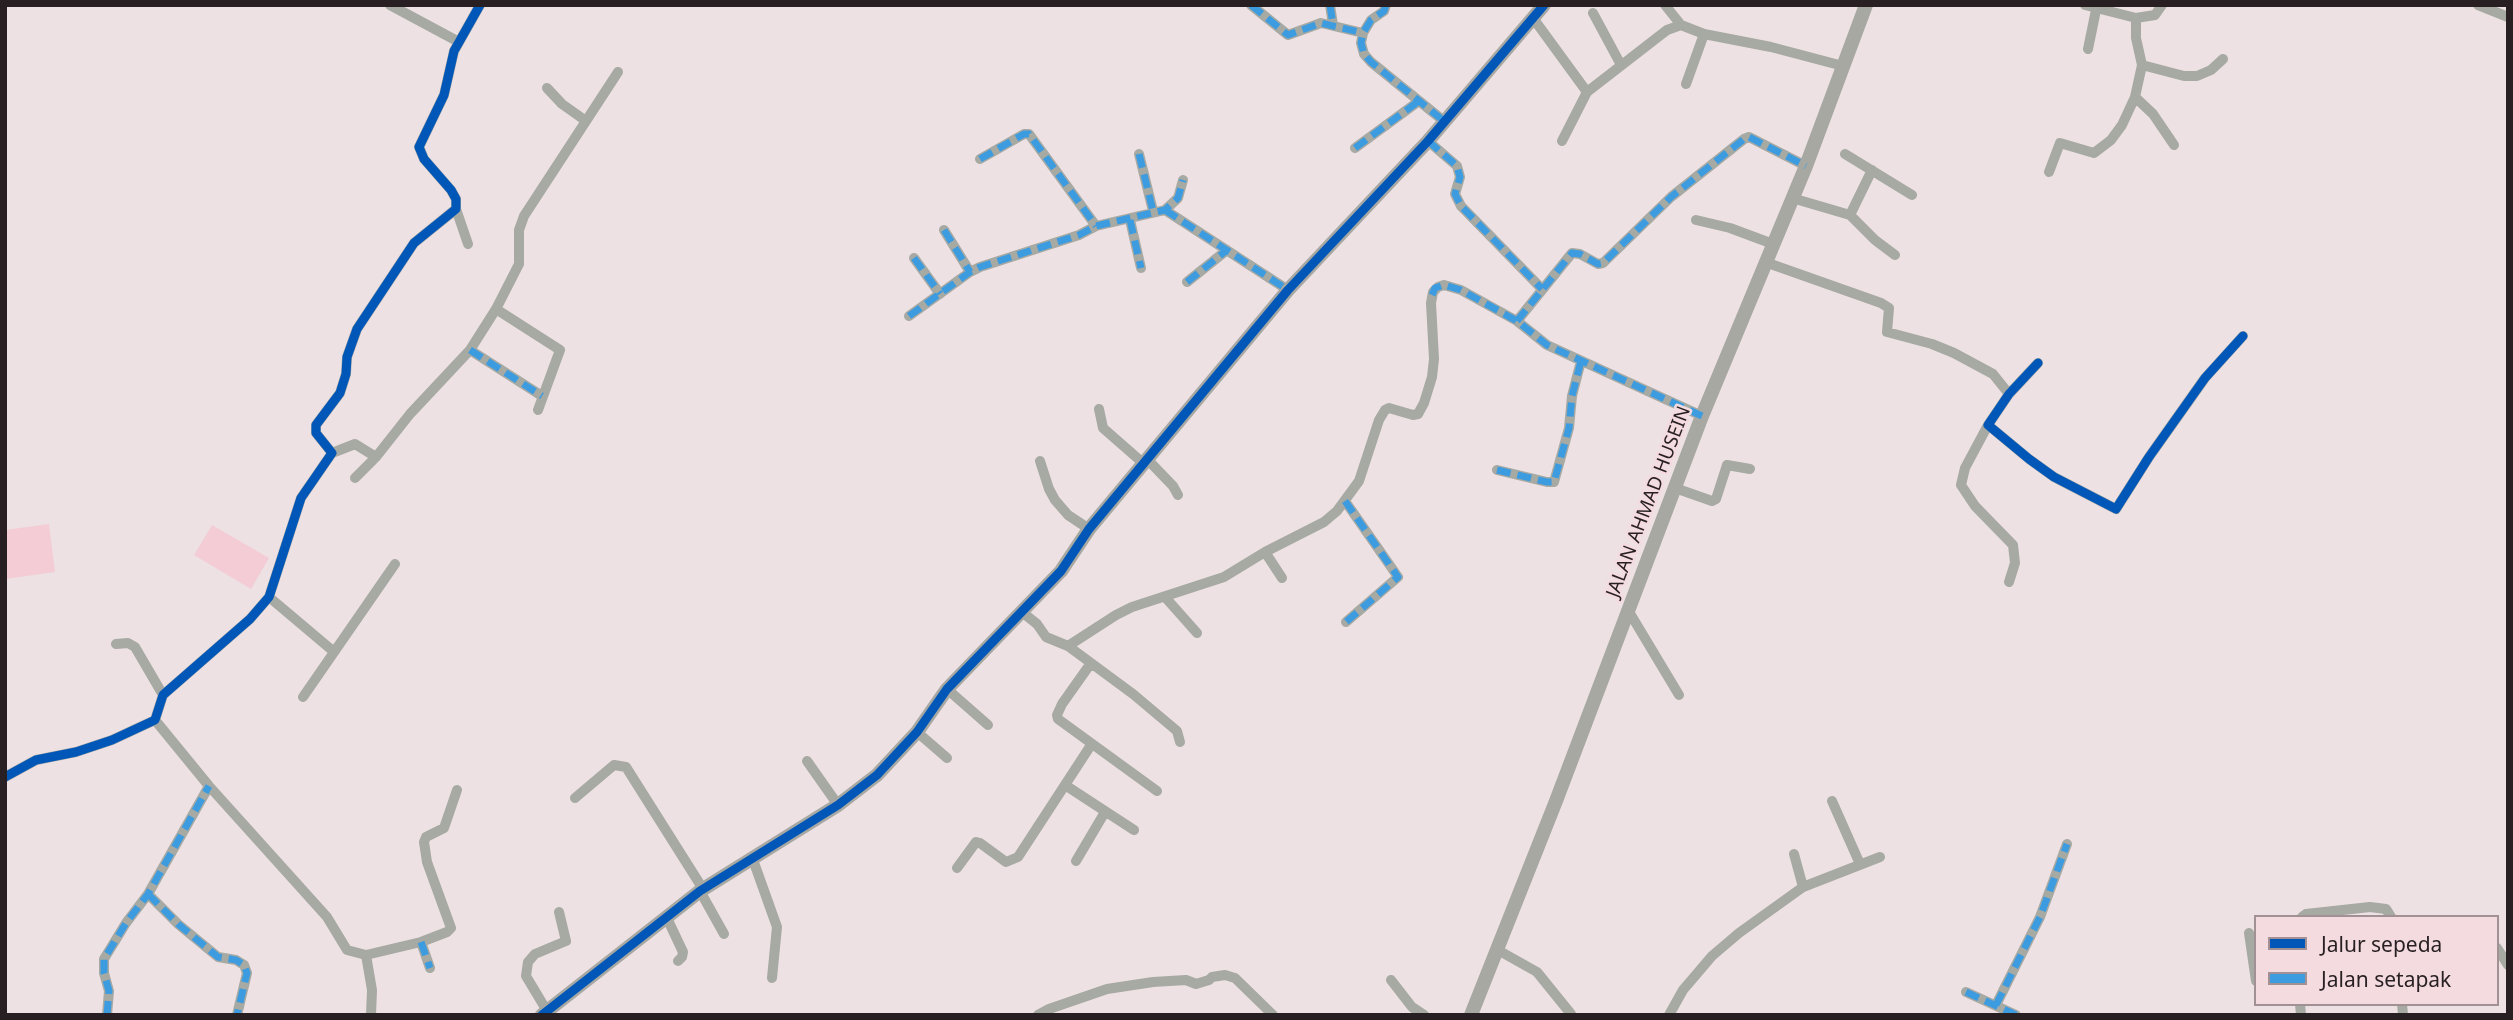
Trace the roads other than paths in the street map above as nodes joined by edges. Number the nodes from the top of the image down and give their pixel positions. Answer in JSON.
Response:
{"nodes":[{"id":1,"x":390,"y":5,"type":"edge"},
{"id":2,"x":480,"y":5,"type":"edge"},
{"id":3,"x":1251,"y":5,"type":"edge"},
{"id":4,"x":1330,"y":5,"type":"edge"},
{"id":5,"x":1386,"y":5,"type":"edge"},
{"id":6,"x":1544,"y":5,"type":"edge"},
{"id":7,"x":1665,"y":5,"type":"edge"},
{"id":8,"x":1866,"y":5,"type":"edge"},
{"id":9,"x":2085,"y":5,"type":"edge"},
{"id":10,"x":2162,"y":5,"type":"edge"},
{"id":11,"x":2478,"y":5,"type":"edge"},
{"id":12,"x":2096,"y":10,"type":"junction"},
{"id":13,"x":1593,"y":13,"type":"dead end"},
{"id":14,"x":1533,"y":18,"type":"junction"},
{"id":15,"x":2136,"y":18,"type":"junction"},
{"id":16,"x":2508,"y":18,"type":"edge"},
{"id":17,"x":1333,"y":25,"type":"junction"},
{"id":18,"x":1681,"y":25,"type":"junction"},
{"id":19,"x":1363,"y":33,"type":"junction"},
{"id":20,"x":1704,"y":34,"type":"junction"},
{"id":21,"x":459,"y":42,"type":"junction"},
{"id":22,"x":2088,"y":49,"type":"dead end"},
{"id":23,"x":2223,"y":59,"type":"dead end"},
{"id":24,"x":1621,"y":65,"type":"junction"},
{"id":25,"x":2142,"y":65,"type":"junction"},
{"id":26,"x":1843,"y":66,"type":"junction"},
{"id":27,"x":618,"y":72,"type":"dead end"},
{"id":28,"x":1686,"y":84,"type":"dead end"},
{"id":29,"x":547,"y":89,"type":"dead end"},
{"id":30,"x":1587,"y":92,"type":"junction"},
{"id":31,"x":2135,"y":97,"type":"junction"},
{"id":32,"x":1419,"y":101,"type":"junction"},
{"id":33,"x":586,"y":121,"type":"junction"},
{"id":34,"x":1445,"y":122,"type":"junction"},
{"id":35,"x":1429,"y":141,"type":"junction"},
{"id":36,"x":1562,"y":141,"type":"dead end"},
{"id":37,"x":2174,"y":145,"type":"dead end"},
{"id":38,"x":1355,"y":149,"type":"dead end"},
{"id":39,"x":1139,"y":154,"type":"dead end"},
{"id":40,"x":1845,"y":154,"type":"dead end"},
{"id":41,"x":980,"y":159,"type":"dead end"},
{"id":42,"x":1806,"y":166,"type":"junction"},
{"id":43,"x":1872,"y":170,"type":"junction"},
{"id":44,"x":2049,"y":172,"type":"dead end"},
{"id":45,"x":1183,"y":180,"type":"dead end"},
{"id":46,"x":1912,"y":195,"type":"dead end"},
{"id":47,"x":1792,"y":198,"type":"junction"},
{"id":48,"x":456,"y":209,"type":"junction"},
{"id":49,"x":1165,"y":209,"type":"junction"},
{"id":50,"x":1153,"y":211,"type":"junction"},
{"id":51,"x":1850,"y":215,"type":"junction"},
{"id":52,"x":1130,"y":220,"type":"junction"},
{"id":53,"x":1696,"y":220,"type":"dead end"},
{"id":54,"x":1096,"y":226,"type":"junction"},
{"id":55,"x":944,"y":230,"type":"dead end"},
{"id":56,"x":468,"y":244,"type":"dead end"},
{"id":57,"x":1773,"y":244,"type":"junction"},
{"id":58,"x":1227,"y":250,"type":"junction"},
{"id":59,"x":1895,"y":255,"type":"dead end"},
{"id":60,"x":914,"y":258,"type":"dead end"},
{"id":61,"x":1765,"y":262,"type":"junction"},
{"id":62,"x":1142,"y":268,"type":"dead end"},
{"id":63,"x":970,"y":272,"type":"junction"},
{"id":64,"x":1187,"y":282,"type":"dead end"},
{"id":65,"x":1542,"y":289,"type":"junction"},
{"id":66,"x":1288,"y":290,"type":"junction"},
{"id":67,"x":940,"y":294,"type":"junction"},
{"id":68,"x":496,"y":309,"type":"junction"},
{"id":69,"x":909,"y":316,"type":"dead end"},
{"id":70,"x":1517,"y":321,"type":"junction"},
{"id":71,"x":2243,"y":336,"type":"dead end"},
{"id":72,"x":470,"y":350,"type":"junction"},
{"id":73,"x":1581,"y":361,"type":"junction"},
{"id":74,"x":2038,"y":363,"type":"dead end"},
{"id":75,"x":2009,"y":394,"type":"junction"},
{"id":76,"x":542,"y":396,"type":"junction"},
{"id":77,"x":1099,"y":409,"type":"dead end"},
{"id":78,"x":538,"y":410,"type":"dead end"},
{"id":79,"x":1702,"y":416,"type":"junction"},
{"id":80,"x":1988,"y":425,"type":"junction"},
{"id":81,"x":332,"y":453,"type":"junction"},
{"id":82,"x":376,"y":457,"type":"junction"},
{"id":83,"x":1040,"y":461,"type":"dead end"},
{"id":84,"x":1145,"y":461,"type":"junction"},
{"id":85,"x":1750,"y":469,"type":"dead end"},
{"id":86,"x":1497,"y":470,"type":"dead end"},
{"id":87,"x":355,"y":478,"type":"dead end"},
{"id":88,"x":1675,"y":488,"type":"junction"},
{"id":89,"x":1178,"y":495,"type":"dead end"},
{"id":90,"x":1345,"y":501,"type":"junction"},
{"id":91,"x":1089,"y":529,"type":"junction"},
{"id":92,"x":1265,"y":552,"type":"junction"},
{"id":93,"x":395,"y":564,"type":"dead end"},
{"id":94,"x":1282,"y":578,"type":"dead end"},
{"id":95,"x":2009,"y":582,"type":"dead end"},
{"id":96,"x":269,"y":597,"type":"junction"},
{"id":97,"x":1165,"y":597,"type":"junction"},
{"id":98,"x":1628,"y":610,"type":"junction"},
{"id":99,"x":1022,"y":612,"type":"junction"},
{"id":100,"x":1346,"y":622,"type":"dead end"},
{"id":101,"x":1197,"y":633,"type":"dead end"},
{"id":102,"x":116,"y":644,"type":"dead end"},
{"id":103,"x":1068,"y":646,"type":"junction"},
{"id":104,"x":333,"y":651,"type":"junction"},
{"id":105,"x":1091,"y":663,"type":"junction"},
{"id":106,"x":947,"y":689,"type":"junction"},
{"id":107,"x":163,"y":695,"type":"junction"},
{"id":108,"x":1679,"y":695,"type":"dead end"},
{"id":109,"x":303,"y":696,"type":"dead end"},
{"id":110,"x":155,"y":720,"type":"junction"},
{"id":111,"x":988,"y":725,"type":"dead end"},
{"id":112,"x":917,"y":732,"type":"junction"},
{"id":113,"x":1181,"y":742,"type":"dead end"},
{"id":114,"x":1091,"y":745,"type":"junction"},
{"id":115,"x":947,"y":758,"type":"dead end"},
{"id":116,"x":807,"y":761,"type":"dead end"},
{"id":117,"x":5,"y":777,"type":"edge"},
{"id":118,"x":1065,"y":785,"type":"junction"},
{"id":119,"x":209,"y":786,"type":"junction"},
{"id":120,"x":457,"y":790,"type":"dead end"},
{"id":121,"x":1157,"y":790,"type":"dead end"},
{"id":122,"x":575,"y":798,"type":"dead end"},
{"id":123,"x":1832,"y":801,"type":"dead end"},
{"id":124,"x":838,"y":805,"type":"junction"},
{"id":125,"x":1105,"y":811,"type":"junction"},
{"id":126,"x":1133,"y":830,"type":"dead end"},
{"id":127,"x":2067,"y":844,"type":"dead end"},
{"id":128,"x":1794,"y":854,"type":"dead end"},
{"id":129,"x":1880,"y":856,"type":"dead end"},
{"id":130,"x":752,"y":857,"type":"junction"},
{"id":131,"x":1076,"y":861,"type":"dead end"},
{"id":132,"x":1860,"y":864,"type":"junction"},
{"id":133,"x":957,"y":868,"type":"dead end"},
{"id":134,"x":1803,"y":887,"type":"junction"},
{"id":135,"x":701,"y":890,"type":"junction"},
{"id":136,"x":148,"y":894,"type":"junction"},
{"id":137,"x":559,"y":912,"type":"dead end"},
{"id":138,"x":2305,"y":915,"type":"edge"},
{"id":139,"x":2390,"y":915,"type":"edge"},
{"id":140,"x":666,"y":916,"type":"junction"},
{"id":141,"x":2249,"y":933,"type":"dead end"},
{"id":142,"x":724,"y":934,"type":"dead end"},
{"id":143,"x":421,"y":942,"type":"junction"},
{"id":144,"x":1496,"y":949,"type":"junction"},
{"id":145,"x":366,"y":955,"type":"junction"},
{"id":146,"x":678,"y":961,"type":"dead end"},
{"id":147,"x":2254,"y":967,"type":"edge"},
{"id":148,"x":430,"y":968,"type":"dead end"},
{"id":149,"x":772,"y":978,"type":"dead end"},
{"id":150,"x":1391,"y":980,"type":"dead end"},
{"id":151,"x":1966,"y":992,"type":"dead end"},
{"id":152,"x":1996,"y":1005,"type":"junction"},
{"id":153,"x":544,"y":1013,"type":"edge"},
{"id":154,"x":1571,"y":1014,"type":"edge"},
{"id":155,"x":107,"y":1015,"type":"edge"},
{"id":156,"x":237,"y":1015,"type":"edge"},
{"id":157,"x":371,"y":1015,"type":"edge"},
{"id":158,"x":1038,"y":1015,"type":"edge"},
{"id":159,"x":1273,"y":1015,"type":"edge"},
{"id":160,"x":1424,"y":1015,"type":"edge"},
{"id":161,"x":1471,"y":1015,"type":"edge"},
{"id":162,"x":1669,"y":1015,"type":"edge"},
{"id":163,"x":2016,"y":1015,"type":"edge"}],
"edges":[{"from":1,"to":21,"type":"street"},
{"from":2,"to":21,"type":"street"},
{"from":3,"to":17,"type":"street"},
{"from":4,"to":17,"type":"street"},
{"from":5,"to":19,"type":"street"},
{"from":6,"to":14,"type":"street"},
{"from":7,"to":18,"type":"street"},
{"from":8,"to":26,"type":"street","name":"JALAN AHMAD HUSEIN"},
{"from":9,"to":12,"type":"street"},
{"from":10,"to":15,"type":"street"},
{"from":11,"to":16,"type":"street"},
{"from":12,"to":15,"type":"street"},
{"from":12,"to":22,"type":"street"},
{"from":13,"to":24,"type":"street"},
{"from":14,"to":30,"type":"street"},
{"from":14,"to":34,"type":"street"},
{"from":15,"to":25,"type":"street"},
{"from":17,"to":19,"type":"street"},
{"from":18,"to":20,"type":"street"},
{"from":18,"to":24,"type":"street"},
{"from":19,"to":32,"type":"street"},
{"from":20,"to":26,"type":"street"},
{"from":20,"to":28,"type":"street"},
{"from":21,"to":48,"type":"street"},
{"from":23,"to":25,"type":"street"},
{"from":24,"to":30,"type":"street"},
{"from":25,"to":31,"type":"street"},
{"from":26,"to":42,"type":"street","name":"JALAN AHMAD HUSEIN"},
{"from":27,"to":33,"type":"street"},
{"from":29,"to":33,"type":"street"},
{"from":30,"to":36,"type":"street"},
{"from":31,"to":37,"type":"street"},
{"from":31,"to":44,"type":"street"},
{"from":32,"to":34,"type":"street"},
{"from":32,"to":38,"type":"street"},
{"from":33,"to":68,"type":"street"},
{"from":34,"to":35,"type":"street"},
{"from":35,"to":65,"type":"street"},
{"from":35,"to":66,"type":"street"},
{"from":39,"to":50,"type":"street"},
{"from":40,"to":43,"type":"street"},
{"from":41,"to":54,"type":"street"},
{"from":42,"to":47,"type":"street","name":"JALAN AHMAD HUSEIN"},
{"from":42,"to":65,"type":"street"},
{"from":43,"to":46,"type":"street"},
{"from":43,"to":51,"type":"street"},
{"from":45,"to":49,"type":"street"},
{"from":47,"to":51,"type":"street"},
{"from":47,"to":57,"type":"street","name":"JALAN AHMAD HUSEIN"},
{"from":48,"to":56,"type":"street"},
{"from":48,"to":81,"type":"street"},
{"from":49,"to":50,"type":"street"},
{"from":49,"to":58,"type":"street"},
{"from":50,"to":52,"type":"street"},
{"from":51,"to":59,"type":"street"},
{"from":52,"to":54,"type":"street"},
{"from":52,"to":62,"type":"street"},
{"from":53,"to":57,"type":"street"},
{"from":54,"to":63,"type":"street"},
{"from":55,"to":63,"type":"street"},
{"from":57,"to":61,"type":"street","name":"JALAN AHMAD HUSEIN"},
{"from":58,"to":64,"type":"street"},
{"from":58,"to":66,"type":"street"},
{"from":60,"to":67,"type":"street"},
{"from":61,"to":75,"type":"street"},
{"from":61,"to":79,"type":"street","name":"JALAN AHMAD HUSEIN"},
{"from":63,"to":67,"type":"street"},
{"from":65,"to":70,"type":"street"},
{"from":66,"to":84,"type":"street"},
{"from":67,"to":69,"type":"street"},
{"from":68,"to":72,"type":"street"},
{"from":68,"to":76,"type":"street"},
{"from":70,"to":73,"type":"street"},
{"from":70,"to":90,"type":"street"},
{"from":71,"to":80,"type":"street"},
{"from":72,"to":76,"type":"street"},
{"from":72,"to":82,"type":"street"},
{"from":73,"to":79,"type":"street"},
{"from":73,"to":86,"type":"street"},
{"from":74,"to":75,"type":"street"},
{"from":75,"to":80,"type":"street"},
{"from":76,"to":78,"type":"street"},
{"from":77,"to":84,"type":"street"},
{"from":79,"to":88,"type":"street","name":"JALAN AHMAD HUSEIN"},
{"from":80,"to":95,"type":"street"},
{"from":81,"to":82,"type":"street"},
{"from":81,"to":96,"type":"street"},
{"from":82,"to":87,"type":"street"},
{"from":83,"to":91,"type":"street"},
{"from":84,"to":89,"type":"street"},
{"from":84,"to":91,"type":"street"},
{"from":85,"to":88,"type":"street"},
{"from":88,"to":98,"type":"street","name":"JALAN AHMAD HUSEIN"},
{"from":90,"to":92,"type":"street"},
{"from":90,"to":100,"type":"street"},
{"from":91,"to":99,"type":"street"},
{"from":92,"to":94,"type":"street"},
{"from":92,"to":97,"type":"street"},
{"from":93,"to":104,"type":"street"},
{"from":96,"to":104,"type":"street"},
{"from":96,"to":107,"type":"street"},
{"from":97,"to":101,"type":"street"},
{"from":97,"to":103,"type":"street"},
{"from":98,"to":108,"type":"street"},
{"from":98,"to":144,"type":"street","name":"JALAN AHMAD HUSEIN"},
{"from":99,"to":103,"type":"street"},
{"from":99,"to":106,"type":"street"},
{"from":102,"to":107,"type":"street"},
{"from":103,"to":105,"type":"street"},
{"from":104,"to":109,"type":"street"},
{"from":105,"to":113,"type":"street"},
{"from":105,"to":114,"type":"street"},
{"from":106,"to":111,"type":"street"},
{"from":106,"to":112,"type":"street"},
{"from":107,"to":110,"type":"street"},
{"from":110,"to":117,"type":"street"},
{"from":110,"to":119,"type":"street"},
{"from":112,"to":115,"type":"street"},
{"from":112,"to":124,"type":"street"},
{"from":114,"to":118,"type":"street"},
{"from":114,"to":121,"type":"street"},
{"from":116,"to":124,"type":"street"},
{"from":118,"to":125,"type":"street"},
{"from":118,"to":133,"type":"street"},
{"from":119,"to":136,"type":"street"},
{"from":119,"to":145,"type":"street"},
{"from":120,"to":143,"type":"street"},
{"from":122,"to":135,"type":"street"},
{"from":123,"to":132,"type":"street"},
{"from":124,"to":130,"type":"street"},
{"from":125,"to":126,"type":"street"},
{"from":125,"to":131,"type":"street"},
{"from":127,"to":152,"type":"street"},
{"from":128,"to":134,"type":"street"},
{"from":129,"to":132,"type":"street"},
{"from":130,"to":135,"type":"street"},
{"from":130,"to":149,"type":"street"},
{"from":132,"to":134,"type":"street"},
{"from":134,"to":162,"type":"street"},
{"from":135,"to":140,"type":"street"},
{"from":135,"to":142,"type":"street"},
{"from":136,"to":155,"type":"street"},
{"from":136,"to":156,"type":"street"},
{"from":137,"to":153,"type":"street"},
{"from":138,"to":139,"type":"street"},
{"from":140,"to":146,"type":"street"},
{"from":140,"to":153,"type":"street"},
{"from":141,"to":147,"type":"street"},
{"from":143,"to":145,"type":"street"},
{"from":143,"to":148,"type":"street"},
{"from":144,"to":154,"type":"street"},
{"from":144,"to":161,"type":"street","name":"JALAN AHMAD HUSEIN"},
{"from":145,"to":157,"type":"street"},
{"from":150,"to":160,"type":"street"},
{"from":151,"to":152,"type":"street"},
{"from":152,"to":163,"type":"street"},
{"from":158,"to":159,"type":"street"}]}
